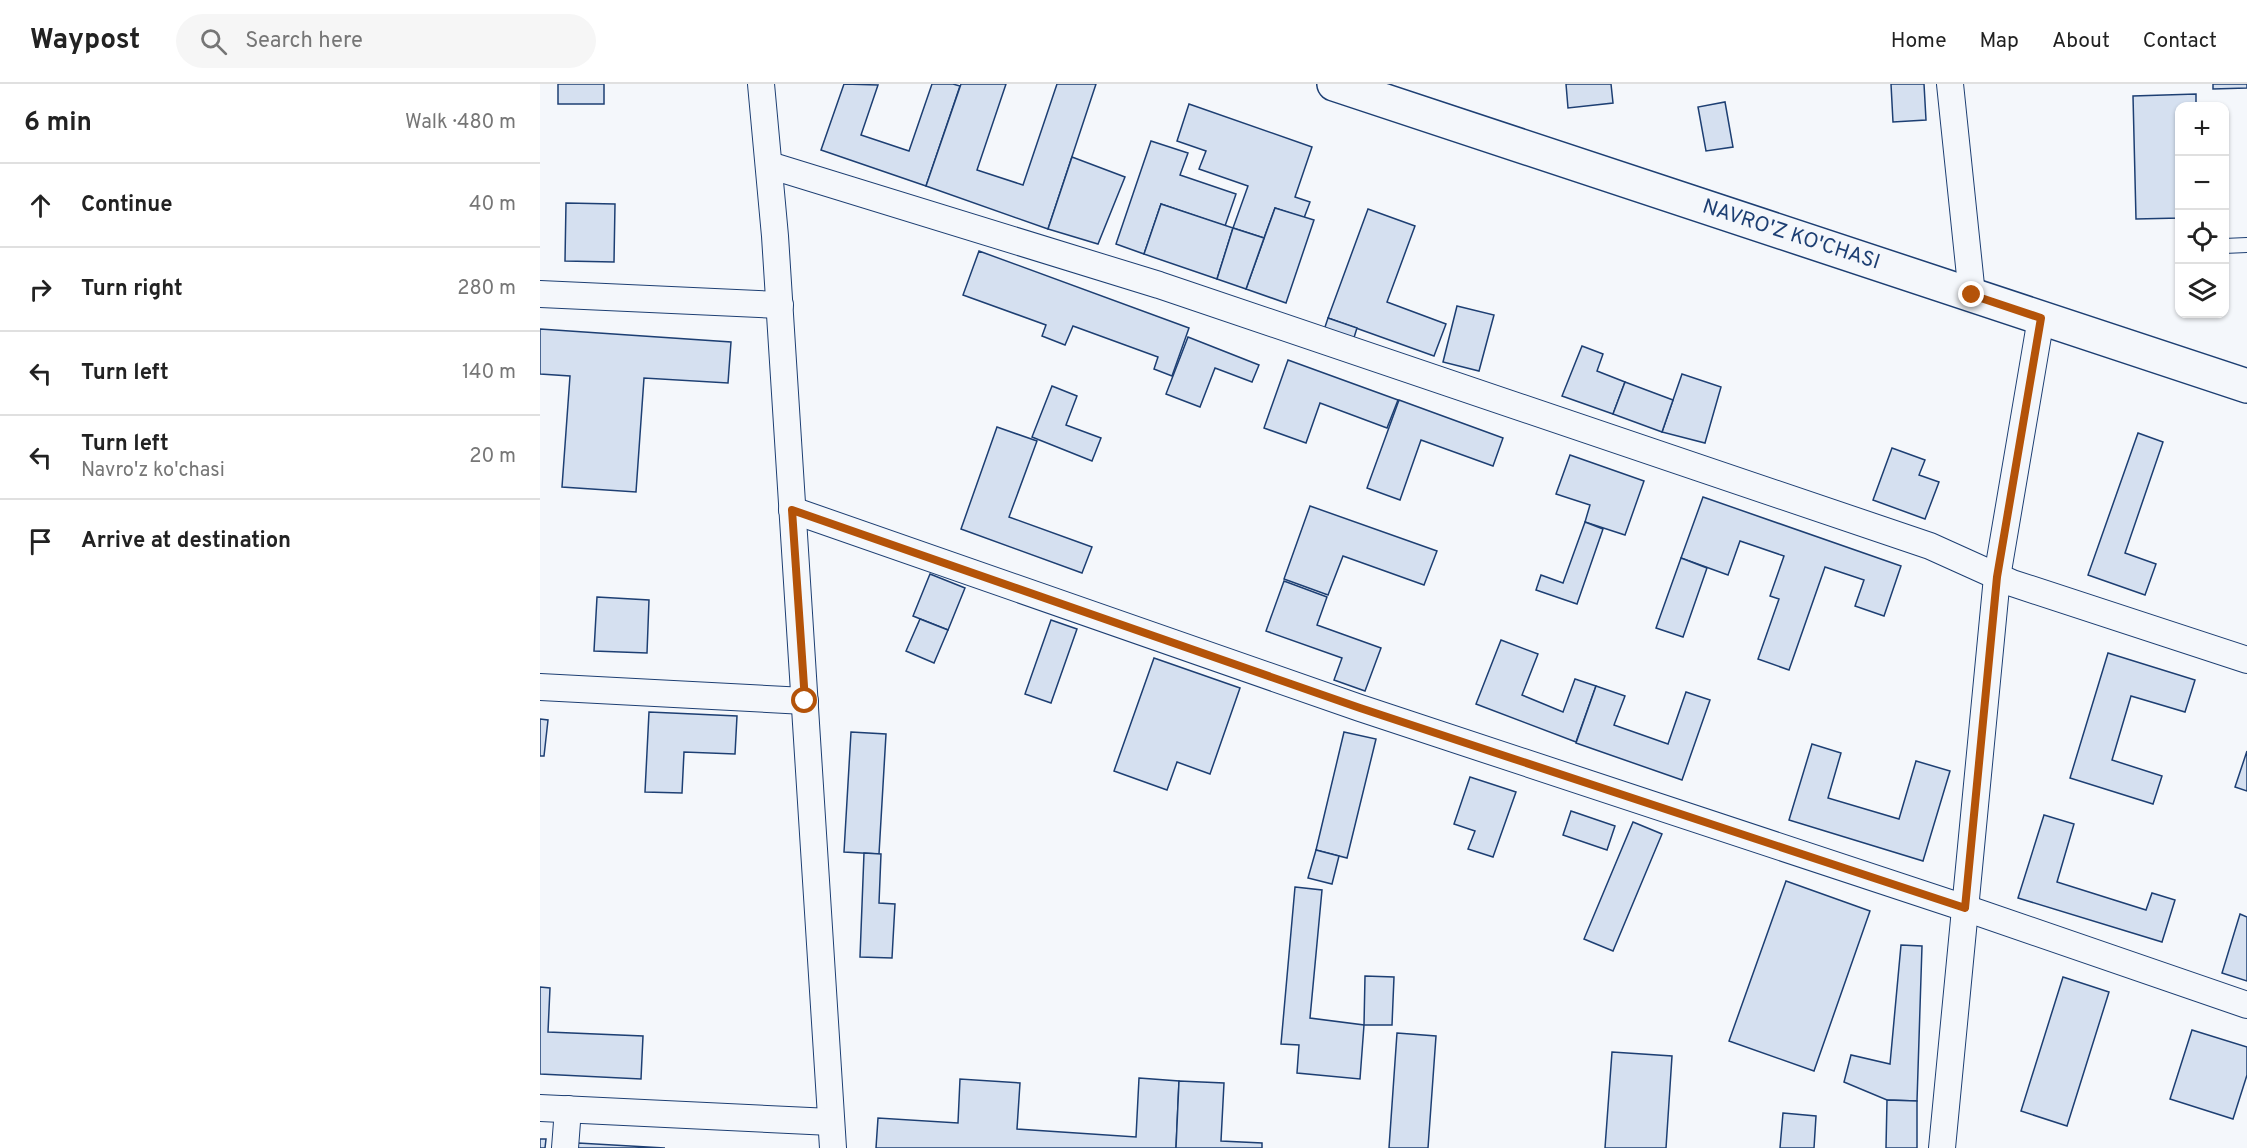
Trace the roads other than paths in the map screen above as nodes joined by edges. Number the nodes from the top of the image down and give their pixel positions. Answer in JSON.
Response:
{"nodes":[{"id":1,"x":761,"y":84,"type":"edge"},
{"id":2,"x":1334,"y":84,"type":"edge"},
{"id":3,"x":1950,"y":84,"type":"edge"},
{"id":4,"x":769,"y":165,"type":"junction"},
{"id":5,"x":2229,"y":246,"type":"edge"},
{"id":6,"x":2247,"y":246,"type":"edge"},
{"id":7,"x":540,"y":294,"type":"edge"},
{"id":8,"x":1972,"y":295,"type":"junction"},
{"id":9,"x":780,"y":305,"type":"junction"},
{"id":10,"x":2041,"y":318,"type":"junction"},
{"id":11,"x":2247,"y":386,"type":"edge"},
{"id":12,"x":792,"y":510,"type":"junction"},
{"id":13,"x":1997,"y":577,"type":"junction"},
{"id":14,"x":2247,"y":660,"type":"edge"},
{"id":15,"x":540,"y":687,"type":"edge"},
{"id":16,"x":805,"y":701,"type":"junction"},
{"id":17,"x":1965,"y":908,"type":"junction"},
{"id":18,"x":2247,"y":1005,"type":"edge"},
{"id":19,"x":540,"y":1108,"type":"edge"},
{"id":20,"x":568,"y":1109,"type":"junction"},
{"id":21,"x":831,"y":1122,"type":"junction"},
{"id":22,"x":566,"y":1148,"type":"edge"},
{"id":23,"x":833,"y":1148,"type":"edge"},
{"id":24,"x":1942,"y":1148,"type":"edge"}],
"edges":[{"from":1,"to":4,"type":"street"},
{"from":2,"to":8,"type":"street","name":"NAVRO'Z KO'CHASI"},
{"from":3,"to":8,"type":"street"},
{"from":4,"to":9,"type":"street"},
{"from":4,"to":13,"type":"street"},
{"from":5,"to":6,"type":"lane"},
{"from":7,"to":9,"type":"street"},
{"from":8,"to":10,"type":"street","name":"NAVRO'Z KO'CHASI"},
{"from":9,"to":12,"type":"street"},
{"from":10,"to":11,"type":"street","name":"NAVRO'Z KO'CHASI"},
{"from":10,"to":13,"type":"street"},
{"from":12,"to":16,"type":"street"},
{"from":12,"to":17,"type":"street"},
{"from":13,"to":14,"type":"street"},
{"from":13,"to":17,"type":"street"},
{"from":15,"to":16,"type":"street"},
{"from":16,"to":21,"type":"street"},
{"from":17,"to":18,"type":"street"},
{"from":17,"to":24,"type":"street"},
{"from":19,"to":20,"type":"street"},
{"from":20,"to":21,"type":"street"},
{"from":20,"to":22,"type":"street"},
{"from":21,"to":23,"type":"street"}]}
